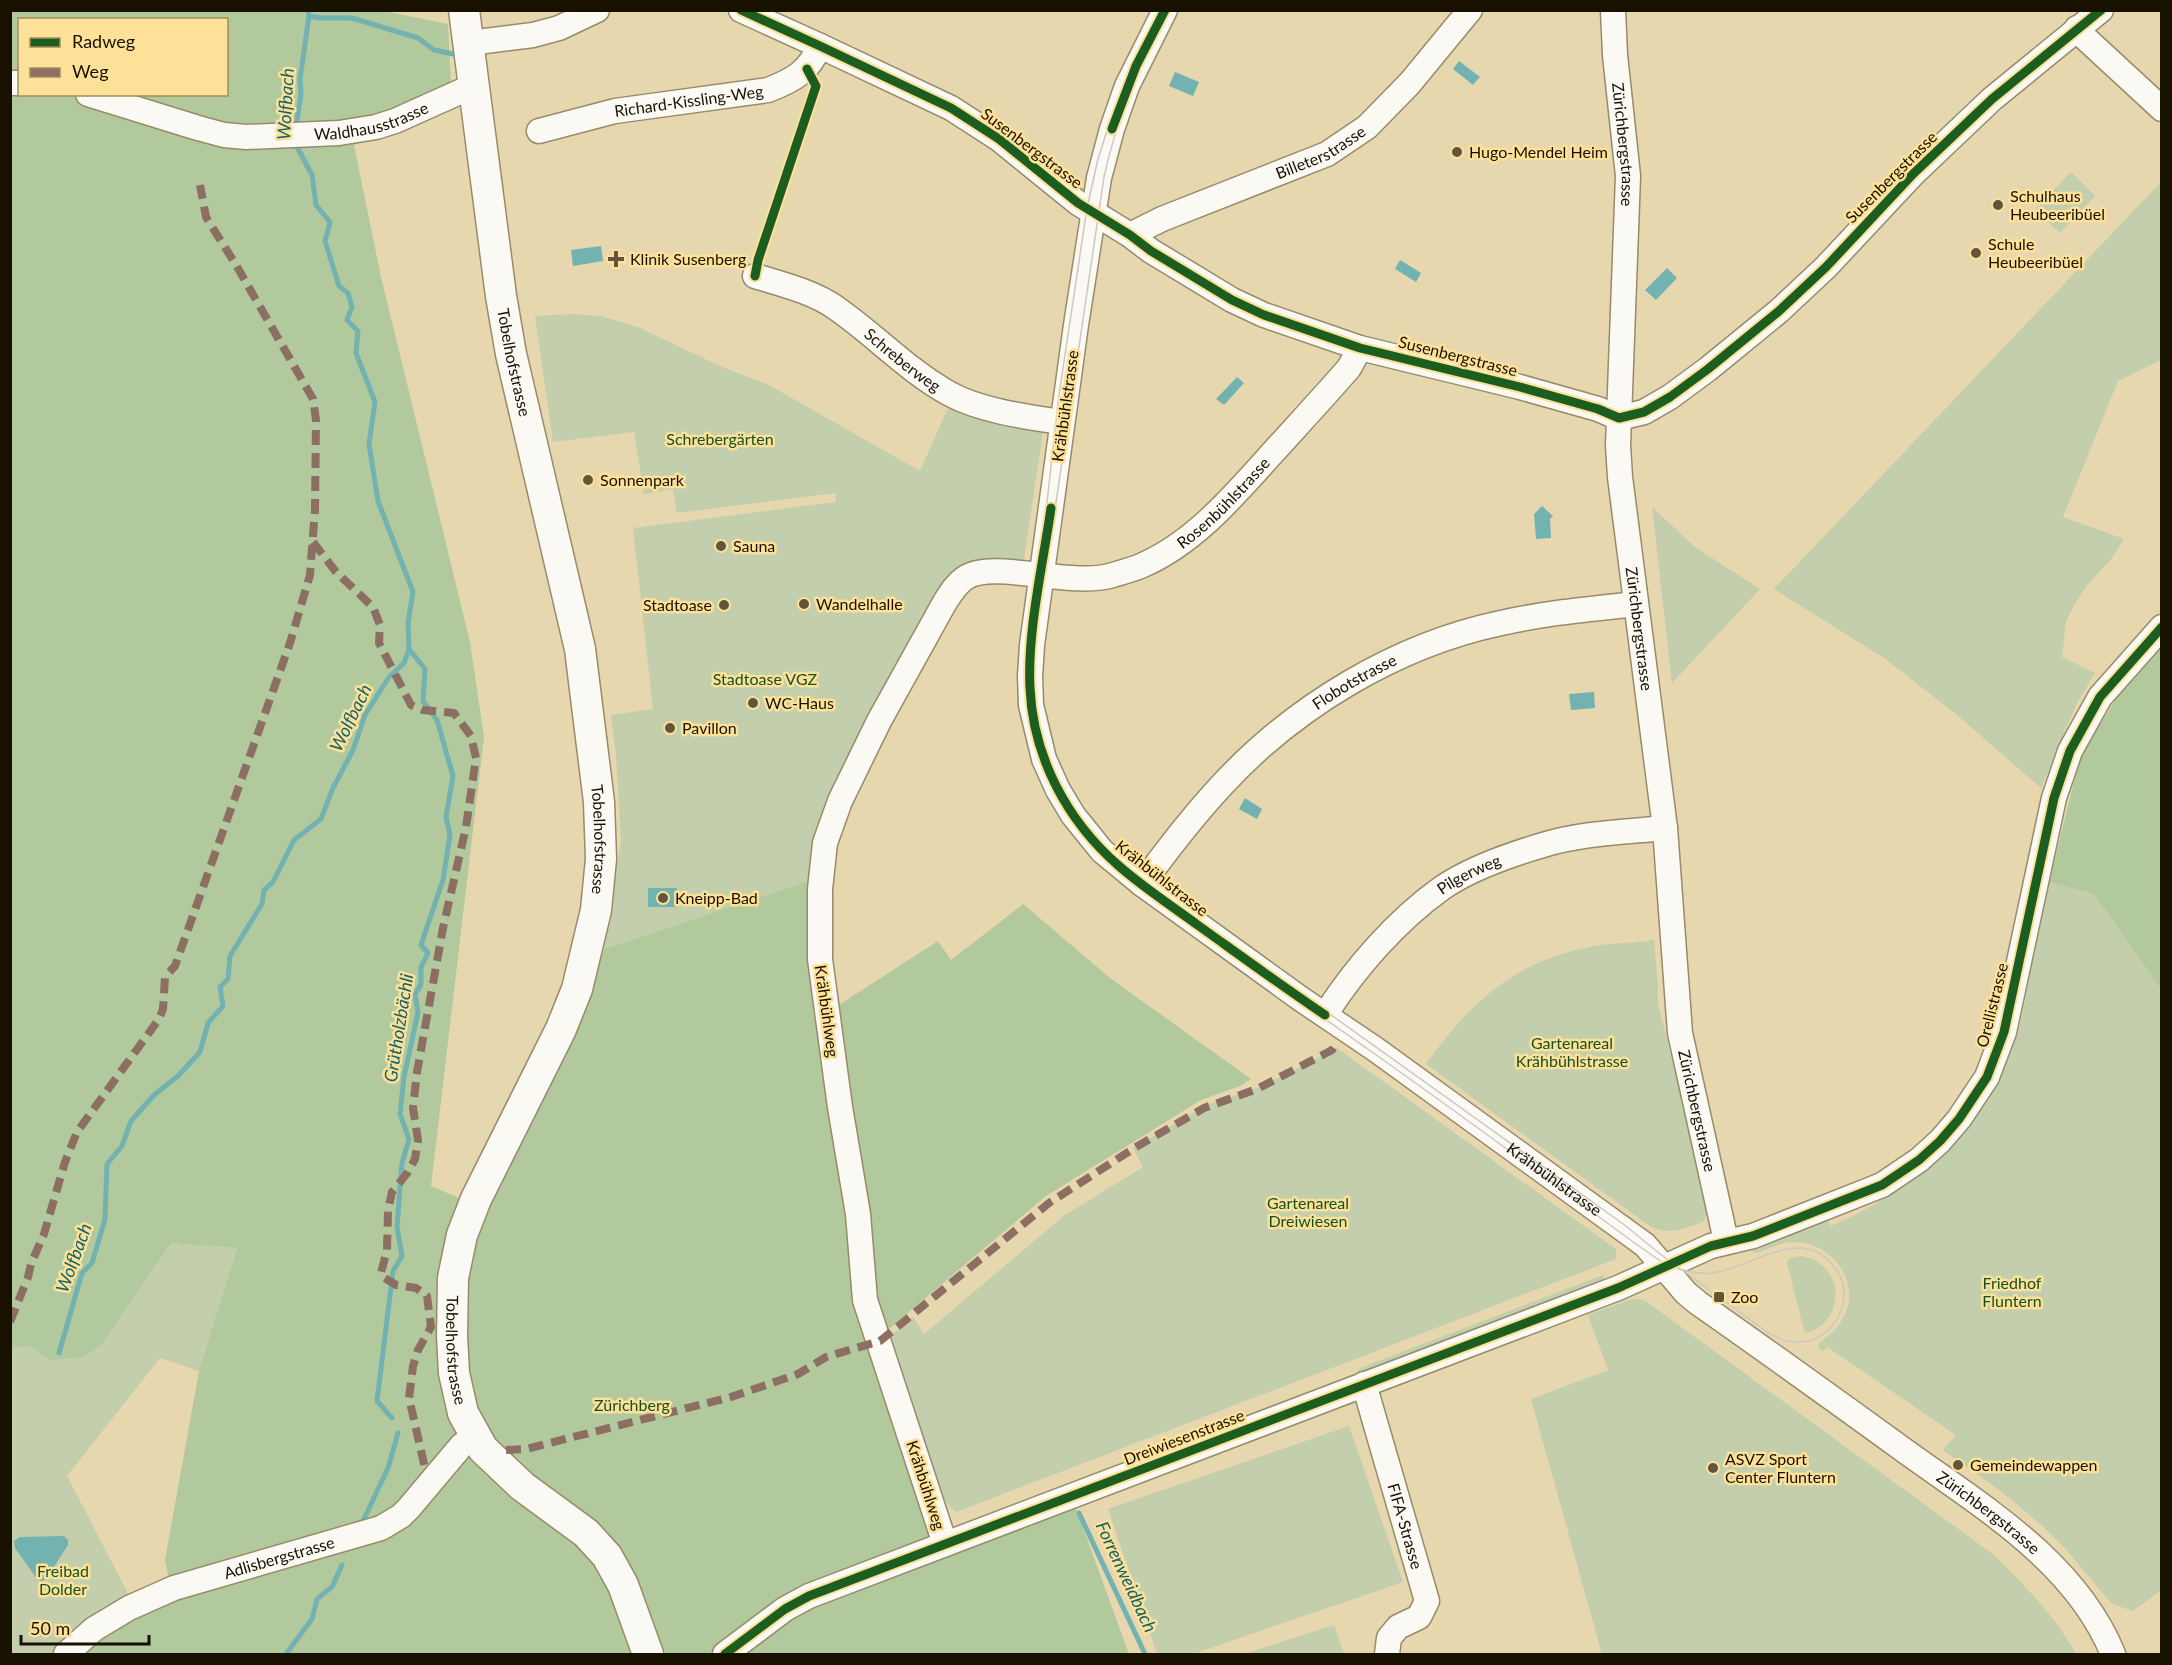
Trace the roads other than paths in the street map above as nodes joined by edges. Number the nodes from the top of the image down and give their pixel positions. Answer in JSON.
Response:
{"nodes":[{"id":1,"x":464,"y":10,"type":"edge"},
{"id":2,"x":597,"y":10,"type":"edge"},
{"id":3,"x":741,"y":10,"type":"edge"},
{"id":4,"x":1164,"y":10,"type":"edge"},
{"id":5,"x":1470,"y":10,"type":"edge"},
{"id":6,"x":1613,"y":10,"type":"edge"},
{"id":7,"x":2101,"y":10,"type":"edge"},
{"id":8,"x":2077,"y":28,"type":"junction"},
{"id":9,"x":468,"y":42,"type":"junction"},
{"id":10,"x":820,"y":45,"type":"junction"},
{"id":11,"x":473,"y":86,"type":"junction"},
{"id":12,"x":94,"y":96,"type":"edge"},
{"id":13,"x":2162,"y":109,"type":"edge"},
{"id":14,"x":539,"y":131,"type":"dead end"},
{"id":15,"x":1092,"y":212,"type":"junction"},
{"id":16,"x":1130,"y":235,"type":"junction"},
{"id":17,"x":755,"y":276,"type":"dead end"},
{"id":18,"x":1360,"y":348,"type":"junction"},
{"id":19,"x":1619,"y":418,"type":"junction"},
{"id":20,"x":1062,"y":423,"type":"junction"},
{"id":21,"x":1041,"y":576,"type":"junction"},
{"id":22,"x":1636,"y":604,"type":"junction"},
{"id":23,"x":2162,"y":627,"type":"edge"},
{"id":24,"x":1665,"y":828,"type":"junction"},
{"id":25,"x":1142,"y":884,"type":"junction"},
{"id":26,"x":1325,"y":1015,"type":"junction"},
{"id":27,"x":1726,"y":1241,"type":"junction"},
{"id":28,"x":1664,"y":1267,"type":"junction"},
{"id":29,"x":1364,"y":1384,"type":"junction"},
{"id":30,"x":475,"y":1436,"type":"junction"},
{"id":31,"x":945,"y":1544,"type":"junction"},
{"id":32,"x":66,"y":1654,"type":"edge"},
{"id":33,"x":648,"y":1654,"type":"edge"},
{"id":34,"x":725,"y":1654,"type":"edge"},
{"id":35,"x":1387,"y":1654,"type":"edge"},
{"id":36,"x":2113,"y":1654,"type":"edge"}],
"edges":[{"from":1,"to":9,"type":"main road","name":"Tobelhofstrasse"},
{"from":2,"to":9,"type":"street"},
{"from":3,"to":10,"type":"street","name":"Susenbergstrasse"},
{"from":4,"to":15,"type":"street","name":"Krähbühlstrasse"},
{"from":5,"to":16,"type":"street","name":"Billeterstrasse"},
{"from":6,"to":19,"type":"street","name":"Zürichbergstrasse"},
{"from":7,"to":8,"type":"street","name":"Susenbergstrasse"},
{"from":8,"to":13,"type":"street"},
{"from":8,"to":19,"type":"street","name":"Susenbergstrasse"},
{"from":9,"to":11,"type":"main road","name":"Tobelhofstrasse"},
{"from":10,"to":14,"type":"street","name":"Richard-Kissling-Weg"},
{"from":10,"to":15,"type":"street","name":"Susenbergstrasse"},
{"from":11,"to":12,"type":"street","name":"Waldhausstrasse"},
{"from":11,"to":30,"type":"main road","name":"Tobelhofstrasse"},
{"from":15,"to":16,"type":"street","name":"Susenbergstrasse"},
{"from":15,"to":20,"type":"street","name":"Krähbühlstrasse"},
{"from":16,"to":18,"type":"street","name":"Susenbergstrasse"},
{"from":17,"to":20,"type":"street","name":"Schreberweg"},
{"from":18,"to":19,"type":"street","name":"Susenbergstrasse"},
{"from":18,"to":21,"type":"street","name":"Rosenbühlstrasse"},
{"from":19,"to":22,"type":"street","name":"Zürichbergstrasse"},
{"from":20,"to":21,"type":"street","name":"Krähbühlstrasse"},
{"from":21,"to":25,"type":"street","name":"Krähbühlstrasse"},
{"from":21,"to":31,"type":"street","name":"Krähbühlweg"},
{"from":22,"to":24,"type":"street","name":"Zürichbergstrasse"},
{"from":22,"to":25,"type":"street","name":"Flobotstrasse"},
{"from":23,"to":27,"type":"street","name":"Orellistrasse"},
{"from":24,"to":26,"type":"street","name":"Pilgerweg"},
{"from":24,"to":27,"type":"street","name":"Zürichbergstrasse"},
{"from":25,"to":26,"type":"street","name":"Krähbühlstrasse"},
{"from":26,"to":28,"type":"street","name":"Krähbühlstrasse"},
{"from":27,"to":28,"type":"street","name":"Orellistrasse"},
{"from":28,"to":29,"type":"street","name":"Dreiwiesenstrasse"},
{"from":28,"to":36,"type":"street","name":"Zürichbergstrasse"},
{"from":29,"to":31,"type":"street","name":"Dreiwiesenstrasse"},
{"from":29,"to":35,"type":"street","name":"FIFA-Strasse"},
{"from":30,"to":32,"type":"street","name":"Adlisbergstrasse"},
{"from":30,"to":33,"type":"main road","name":"Tobelhofstrasse"},
{"from":31,"to":34,"type":"street","name":"Dreiwiesenstrasse"}]}
